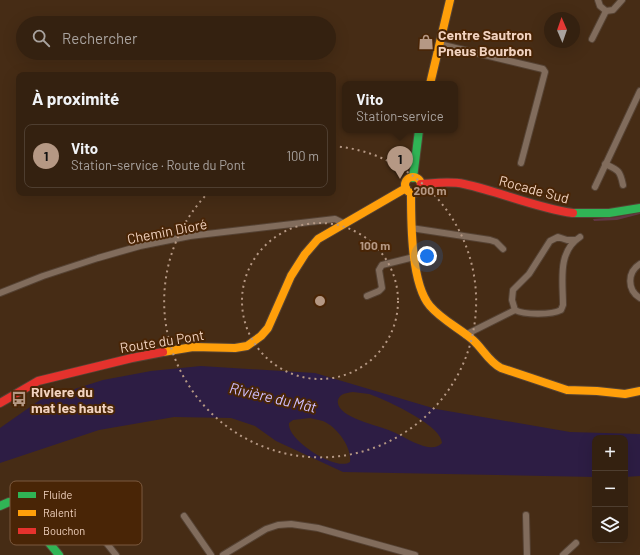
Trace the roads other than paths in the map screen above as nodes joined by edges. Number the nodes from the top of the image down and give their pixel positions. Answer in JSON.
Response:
{"nodes":[{"id":1,"x":450,"y":0,"type":"edge"},
{"id":2,"x":598,"y":0,"type":"edge"},
{"id":3,"x":622,"y":0,"type":"edge"},
{"id":4,"x":606,"y":11,"type":"junction"},
{"id":5,"x":592,"y":39,"type":"dead end"},
{"id":6,"x":439,"y":44,"type":"junction"},
{"id":7,"x":431,"y":81,"type":"edge"},
{"id":8,"x":640,"y":91,"type":"edge"},
{"id":9,"x":638,"y":99,"type":"edge"},
{"id":10,"x":419,"y":133,"type":"edge"},
{"id":11,"x":521,"y":163,"type":"dead end"},
{"id":12,"x":605,"y":164,"type":"junction"},
{"id":13,"x":413,"y":178,"type":"junction"},
{"id":14,"x":421,"y":184,"type":"junction"},
{"id":15,"x":623,"y":185,"type":"dead end"},
{"id":16,"x":595,"y":187,"type":"dead end"},
{"id":17,"x":409,"y":190,"type":"junction"},
{"id":18,"x":640,"y":208,"type":"edge"},
{"id":19,"x":343,"y":223,"type":"junction"},
{"id":20,"x":411,"y":228,"type":"junction"},
{"id":21,"x":503,"y":249,"type":"dead end"},
{"id":22,"x":414,"y":257,"type":"junction"},
{"id":23,"x":640,"y":264,"type":"edge"},
{"id":24,"x":0,"y":293,"type":"edge"},
{"id":25,"x":367,"y":296,"type":"dead end"},
{"id":26,"x":640,"y":298,"type":"edge"},
{"id":27,"x":515,"y":310,"type":"junction"},
{"id":28,"x":465,"y":335,"type":"junction"},
{"id":29,"x":640,"y":392,"type":"edge"},
{"id":30,"x":0,"y":402,"type":"edge"},
{"id":31,"x":10,"y":502,"type":"edge"},
{"id":32,"x":0,"y":506,"type":"edge"},
{"id":33,"x":526,"y":515,"type":"dead end"},
{"id":34,"x":184,"y":516,"type":"dead end"},
{"id":35,"x":576,"y":543,"type":"dead end"},
{"id":36,"x":51,"y":545,"type":"edge"},
{"id":37,"x":108,"y":545,"type":"edge"},
{"id":38,"x":59,"y":555,"type":"edge"},
{"id":39,"x":116,"y":555,"type":"edge"},
{"id":40,"x":211,"y":555,"type":"edge"},
{"id":41,"x":223,"y":555,"type":"edge"},
{"id":42,"x":415,"y":555,"type":"edge"},
{"id":43,"x":527,"y":555,"type":"edge"},
{"id":44,"x":563,"y":555,"type":"edge"}],
"edges":[{"from":1,"to":6,"type":"main road"},
{"from":2,"to":4,"type":"street"},
{"from":3,"to":4,"type":"street"},
{"from":4,"to":5,"type":"street"},
{"from":6,"to":7,"type":"main road"},
{"from":6,"to":11,"type":"street"},
{"from":8,"to":9,"type":"street"},
{"from":9,"to":12,"type":"street"},
{"from":10,"to":13,"type":"main road"},
{"from":12,"to":15,"type":"street"},
{"from":12,"to":16,"type":"street"},
{"from":13,"to":14,"type":"main road"},
{"from":13,"to":17,"type":"main road"},
{"from":14,"to":17,"type":"main road"},
{"from":14,"to":18,"type":"main road","name":"Rocade Sud"},
{"from":17,"to":19,"type":"main road","name":"Route du Pont"},
{"from":17,"to":20,"type":"main road"},
{"from":19,"to":24,"type":"street","name":"Chemin Dioré"},
{"from":19,"to":30,"type":"main road","name":"Route du Pont"},
{"from":20,"to":21,"type":"street"},
{"from":20,"to":22,"type":"main road"},
{"from":22,"to":25,"type":"street"},
{"from":22,"to":28,"type":"main road"},
{"from":23,"to":26,"type":"street"},
{"from":27,"to":27,"type":"street"},
{"from":27,"to":28,"type":"street"},
{"from":28,"to":29,"type":"main road"},
{"from":31,"to":32,"type":"main road"},
{"from":33,"to":43,"type":"street"},
{"from":34,"to":40,"type":"street"},
{"from":35,"to":44,"type":"street"},
{"from":36,"to":38,"type":"main road"},
{"from":37,"to":39,"type":"street"},
{"from":41,"to":42,"type":"street"}]}
